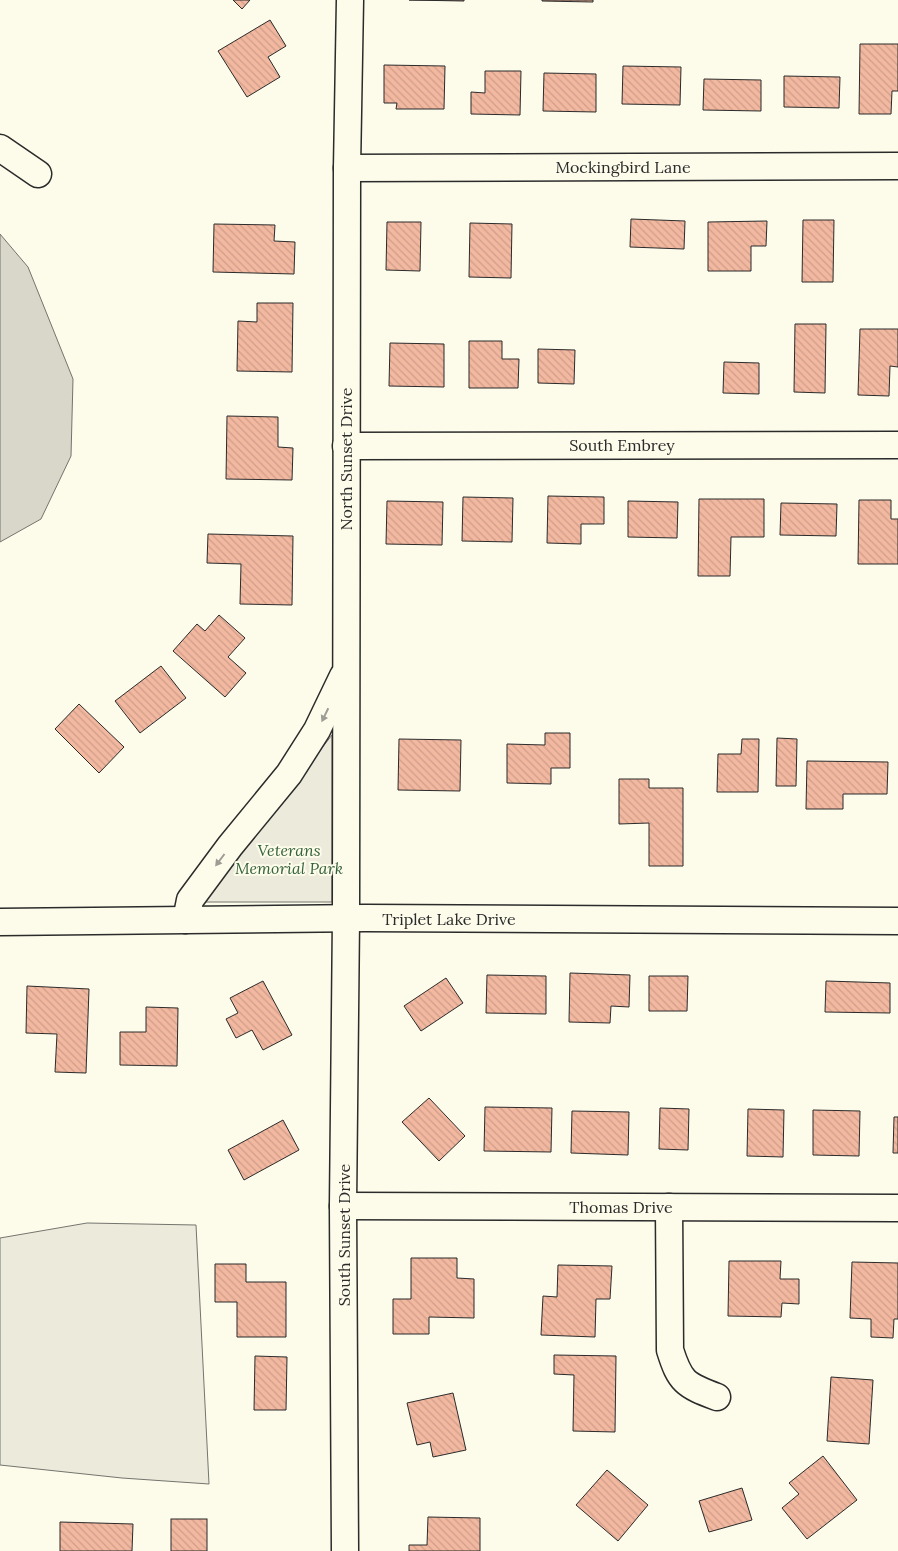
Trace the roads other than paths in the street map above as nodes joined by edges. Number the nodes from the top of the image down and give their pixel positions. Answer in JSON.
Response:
{"nodes":[{"id":1,"x":350,"y":0,"type":"edge"},
{"id":2,"x":0,"y":148,"type":"edge"},
{"id":3,"x":898,"y":166,"type":"edge"},
{"id":4,"x":347,"y":168,"type":"junction"},
{"id":5,"x":38,"y":174,"type":"dead end"},
{"id":6,"x":898,"y":445,"type":"edge"},
{"id":7,"x":346,"y":446,"type":"junction"},
{"id":8,"x":346,"y":671,"type":"junction"},
{"id":9,"x":346,"y":918,"type":"junction"},
{"id":10,"x":186,"y":920,"type":"junction"},
{"id":11,"x":898,"y":921,"type":"edge"},
{"id":12,"x":0,"y":922,"type":"edge"},
{"id":13,"x":343,"y":1206,"type":"junction"},
{"id":14,"x":669,"y":1207,"type":"junction"},
{"id":15,"x":898,"y":1208,"type":"edge"},
{"id":16,"x":716,"y":1397,"type":"dead end"},
{"id":17,"x":344,"y":1551,"type":"edge"}],
"edges":[{"from":1,"to":4,"type":"street","name":"North Sunset Drive"},
{"from":2,"to":5,"type":"street"},
{"from":3,"to":4,"type":"street","name":"Mockingbird Lane"},
{"from":4,"to":7,"type":"street","name":"North Sunset Drive"},
{"from":6,"to":7,"type":"street","name":"South Embrey"},
{"from":7,"to":8,"type":"street","name":"North Sunset Drive"},
{"from":8,"to":9,"type":"street","name":"North Sunset Drive"},
{"from":8,"to":10,"type":"street","one_way":true},
{"from":9,"to":10,"type":"street","name":"Triplet Lake Drive"},
{"from":9,"to":11,"type":"street","name":"Triplet Lake Drive"},
{"from":9,"to":13,"type":"street","name":"South Sunset Drive"},
{"from":10,"to":12,"type":"street","name":"Triplet Lake Drive"},
{"from":13,"to":14,"type":"street","name":"Thomas Drive"},
{"from":13,"to":17,"type":"street","name":"South Sunset Drive"},
{"from":14,"to":15,"type":"street","name":"Thomas Drive"},
{"from":14,"to":16,"type":"street"}]}
